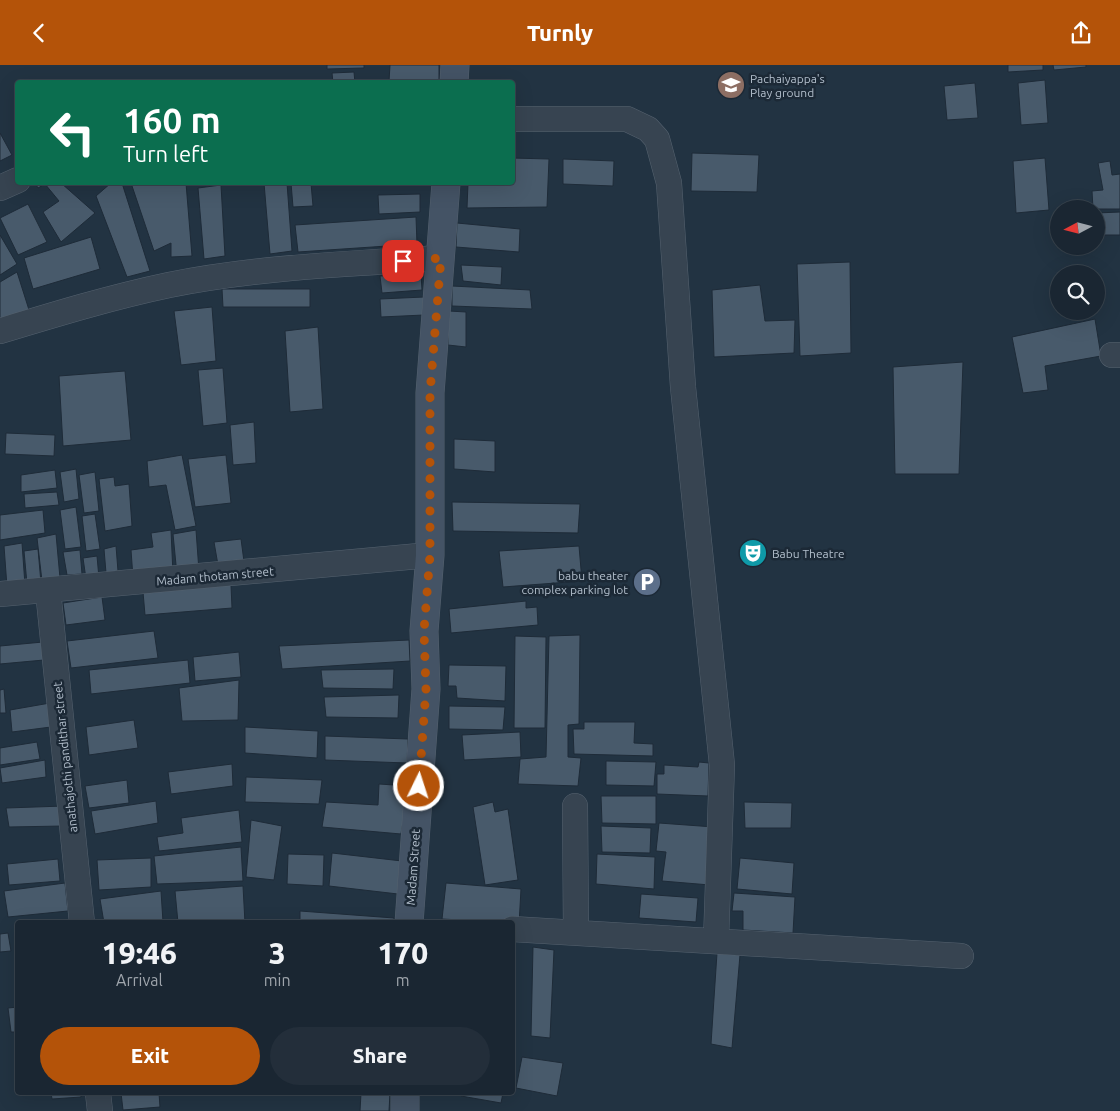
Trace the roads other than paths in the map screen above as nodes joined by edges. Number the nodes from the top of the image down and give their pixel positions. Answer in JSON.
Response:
{"nodes":[{"id":1,"x":455,"y":65,"type":"edge"},
{"id":2,"x":454,"y":80,"type":"edge"},
{"id":3,"x":515,"y":119,"type":"edge"},
{"id":4,"x":15,"y":182,"type":"edge"},
{"id":5,"x":446,"y":185,"type":"edge"},
{"id":6,"x":0,"y":189,"type":"edge"},
{"id":7,"x":441,"y":258,"type":"junction"},
{"id":8,"x":0,"y":331,"type":"edge"},
{"id":9,"x":430,"y":555,"type":"junction"},
{"id":10,"x":48,"y":591,"type":"junction"},
{"id":11,"x":0,"y":594,"type":"edge"},
{"id":12,"x":575,"y":806,"type":"dead end"},
{"id":13,"x":82,"y":920,"type":"edge"},
{"id":14,"x":409,"y":920,"type":"edge"},
{"id":15,"x":515,"y":929,"type":"edge"},
{"id":16,"x":576,"y":933,"type":"junction"},
{"id":17,"x":716,"y":941,"type":"junction"},
{"id":18,"x":961,"y":956,"type":"dead end"},
{"id":19,"x":98,"y":1095,"type":"edge"},
{"id":20,"x":405,"y":1095,"type":"edge"},
{"id":21,"x":100,"y":1111,"type":"edge"},
{"id":22,"x":405,"y":1111,"type":"edge"}],
"edges":[{"from":1,"to":2,"type":"street"},
{"from":3,"to":17,"type":"street"},
{"from":4,"to":6,"type":"street"},
{"from":5,"to":7,"type":"street","name":"Madam Street"},
{"from":7,"to":8,"type":"street"},
{"from":7,"to":9,"type":"street","name":"Madam Street"},
{"from":9,"to":10,"type":"street","name":"Madam thotam street"},
{"from":9,"to":14,"type":"street","name":"Madam Street"},
{"from":10,"to":11,"type":"street","name":"Madam thotam street"},
{"from":10,"to":13,"type":"street","name":"anathajothi pandithar street"},
{"from":12,"to":16,"type":"street"},
{"from":15,"to":16,"type":"street"},
{"from":16,"to":17,"type":"street"},
{"from":17,"to":18,"type":"street"},
{"from":19,"to":21,"type":"street"},
{"from":20,"to":22,"type":"street"}]}
